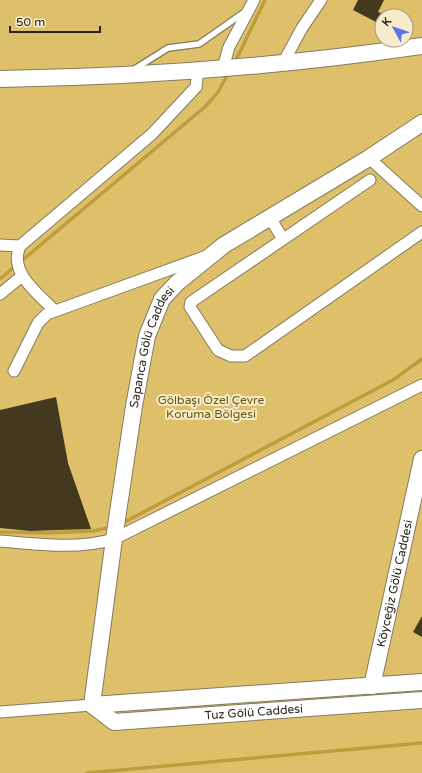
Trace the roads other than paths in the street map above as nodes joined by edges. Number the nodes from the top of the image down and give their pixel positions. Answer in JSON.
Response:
{"nodes":[{"id":1,"x":321,"y":0,"type":"edge"},
{"id":2,"x":252,"y":5,"type":"edge"},
{"id":3,"x":422,"y":46,"type":"edge"},
{"id":4,"x":283,"y":63,"type":"junction"},
{"id":5,"x":223,"y":68,"type":"junction"},
{"id":6,"x":198,"y":70,"type":"junction"},
{"id":7,"x":126,"y":73,"type":"junction"},
{"id":8,"x":0,"y":79,"type":"edge"},
{"id":9,"x":422,"y":123,"type":"edge"},
{"id":10,"x":370,"y":158,"type":"junction"},
{"id":11,"x":370,"y":180,"type":"dead end"},
{"id":12,"x":422,"y":206,"type":"edge"},
{"id":13,"x":270,"y":218,"type":"junction"},
{"id":14,"x":422,"y":232,"type":"edge"},
{"id":15,"x":283,"y":239,"type":"junction"},
{"id":16,"x":0,"y":245,"type":"edge"},
{"id":17,"x":20,"y":246,"type":"junction"},
{"id":18,"x":213,"y":253,"type":"junction"},
{"id":19,"x":20,"y":273,"type":"junction"},
{"id":20,"x":0,"y":294,"type":"edge"},
{"id":21,"x":55,"y":311,"type":"junction"},
{"id":22,"x":14,"y":371,"type":"dead end"},
{"id":23,"x":422,"y":385,"type":"edge"},
{"id":24,"x":422,"y":459,"type":"edge"},
{"id":25,"x":417,"y":509,"type":"edge"},
{"id":26,"x":115,"y":530,"type":"junction"},
{"id":27,"x":0,"y":541,"type":"edge"},
{"id":28,"x":422,"y":682,"type":"edge"},
{"id":29,"x":372,"y":686,"type":"junction"},
{"id":30,"x":422,"y":700,"type":"edge"},
{"id":31,"x":92,"y":705,"type":"junction"},
{"id":32,"x":0,"y":712,"type":"edge"}],
"edges":[{"from":1,"to":4,"type":"street"},
{"from":2,"to":5,"type":"street"},
{"from":2,"to":7,"type":"lane"},
{"from":3,"to":4,"type":"street"},
{"from":4,"to":5,"type":"street"},
{"from":5,"to":6,"type":"street"},
{"from":6,"to":7,"type":"street"},
{"from":6,"to":17,"type":"street"},
{"from":7,"to":8,"type":"street"},
{"from":9,"to":10,"type":"street","name":"Sapanca Gölü Caddesi"},
{"from":10,"to":12,"type":"street"},
{"from":10,"to":13,"type":"street","name":"Sapanca Gölü Caddesi"},
{"from":11,"to":15,"type":"street"},
{"from":13,"to":15,"type":"street"},
{"from":13,"to":18,"type":"street","name":"Sapanca Gölü Caddesi"},
{"from":14,"to":15,"type":"street"},
{"from":16,"to":17,"type":"street"},
{"from":17,"to":19,"type":"street"},
{"from":18,"to":21,"type":"street"},
{"from":18,"to":26,"type":"street","name":"Sapanca Gölü Caddesi"},
{"from":19,"to":20,"type":"street"},
{"from":19,"to":21,"type":"street"},
{"from":21,"to":22,"type":"street"},
{"from":23,"to":26,"type":"street"},
{"from":24,"to":25,"type":"street","name":"Köyceğiz Gölü Caddesi"},
{"from":25,"to":29,"type":"street","name":"Köyceğiz Gölü Caddesi"},
{"from":26,"to":27,"type":"street"},
{"from":26,"to":31,"type":"street","name":"Sapanca Gölü Caddesi"},
{"from":28,"to":29,"type":"street","name":"Tuz Gölü Caddesi"},
{"from":29,"to":31,"type":"street","name":"Tuz Gölü Caddesi"},
{"from":30,"to":31,"type":"street","name":"Tuz Gölü Caddesi"},
{"from":31,"to":32,"type":"street","name":"Tuz Gölü Caddesi"}]}
